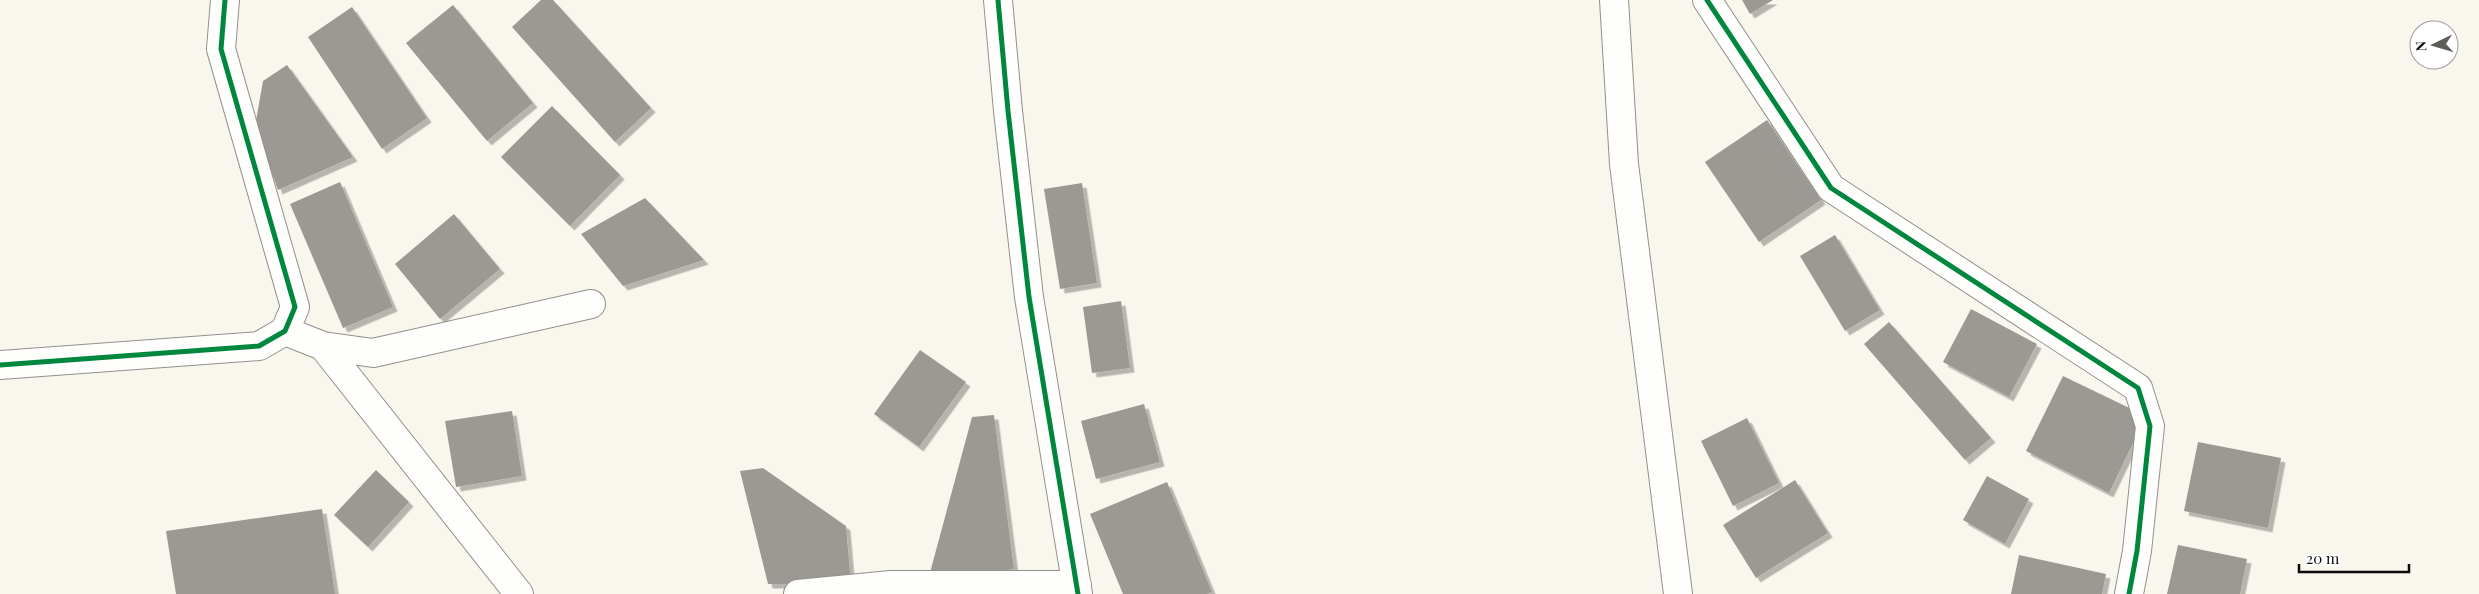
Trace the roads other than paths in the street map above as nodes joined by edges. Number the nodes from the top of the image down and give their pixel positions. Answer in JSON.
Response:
{"nodes":[{"id":1,"x":998,"y":0,"type":"edge"},
{"id":2,"x":1614,"y":0,"type":"edge"},
{"id":3,"x":1707,"y":0,"type":"edge"},
{"id":4,"x":228,"y":1,"type":"edge"},
{"id":5,"x":591,"y":304,"type":"dead end"},
{"id":6,"x":285,"y":331,"type":"junction"},
{"id":7,"x":323,"y":346,"type":"junction"},
{"id":8,"x":0,"y":365,"type":"edge"},
{"id":9,"x":1077,"y":590,"type":"edge"},
{"id":10,"x":519,"y":594,"type":"edge"},
{"id":11,"x":798,"y":594,"type":"edge"},
{"id":12,"x":1678,"y":594,"type":"edge"},
{"id":13,"x":2129,"y":594,"type":"edge"}],
"edges":[{"from":1,"to":9,"type":"street"},
{"from":2,"to":12,"type":"street"},
{"from":3,"to":13,"type":"street"},
{"from":4,"to":6,"type":"street"},
{"from":5,"to":7,"type":"street"},
{"from":6,"to":7,"type":"street"},
{"from":6,"to":8,"type":"street"},
{"from":7,"to":10,"type":"street"},
{"from":9,"to":11,"type":"street"}]}
